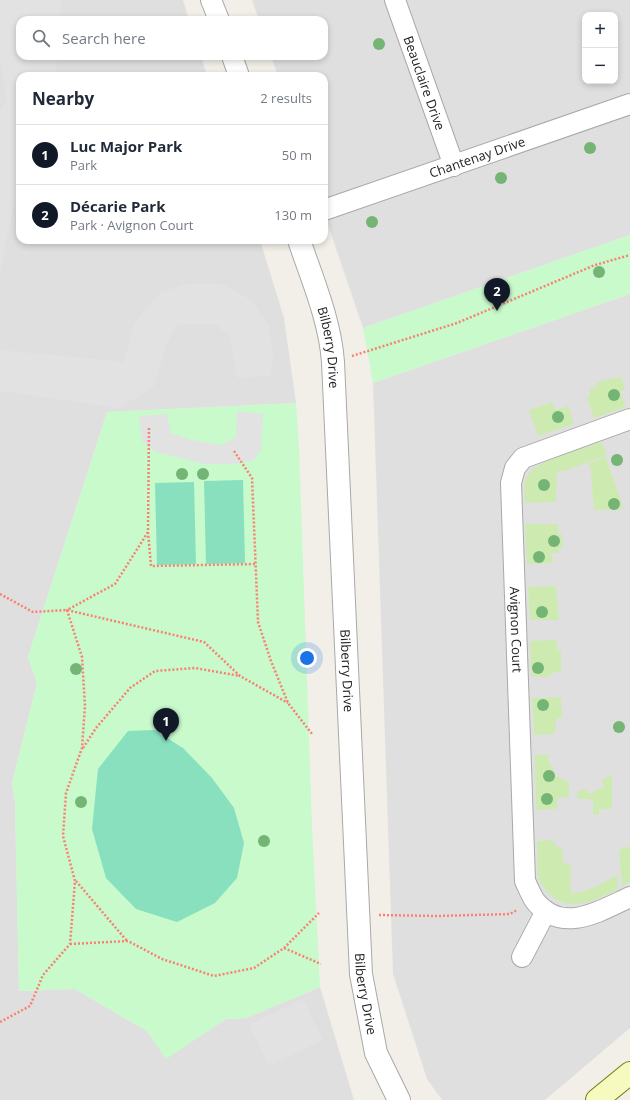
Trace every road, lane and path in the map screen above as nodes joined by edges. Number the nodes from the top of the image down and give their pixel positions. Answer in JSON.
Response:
{"nodes":[{"id":1,"x":211,"y":0,"type":"edge"},
{"id":2,"x":395,"y":0,"type":"edge"},
{"id":3,"x":217,"y":16,"type":"edge"},
{"id":4,"x":233,"y":60,"type":"edge"},
{"id":5,"x":238,"y":72,"type":"edge"},
{"id":6,"x":630,"y":104,"type":"edge"},
{"id":7,"x":454,"y":166,"type":"junction"},
{"id":8,"x":328,"y":209,"type":"edge"},
{"id":9,"x":300,"y":244,"type":"edge"},
{"id":10,"x":630,"y":255,"type":"edge"},
{"id":11,"x":333,"y":362,"type":"junction"},
{"id":12,"x":630,"y":419,"type":"edge"},
{"id":13,"x":149,"y":427,"type":"dead end"},
{"id":14,"x":234,"y":451,"type":"dead end"},
{"id":15,"x":148,"y":532,"type":"junction"},
{"id":16,"x":256,"y":564,"type":"junction"},
{"id":17,"x":0,"y":594,"type":"edge"},
{"id":18,"x":67,"y":610,"type":"junction"},
{"id":19,"x":240,"y":676,"type":"junction"},
{"id":20,"x":288,"y":703,"type":"junction"},
{"id":21,"x":312,"y":734,"type":"dead end"},
{"id":22,"x":82,"y":748,"type":"junction"},
{"id":23,"x":76,"y":881,"type":"junction"},
{"id":24,"x":630,"y":897,"type":"edge"},
{"id":25,"x":540,"y":906,"type":"junction"},
{"id":26,"x":319,"y":913,"type":"dead end"},
{"id":27,"x":359,"y":915,"type":"junction"},
{"id":28,"x":128,"y":941,"type":"junction"},
{"id":29,"x":70,"y":944,"type":"junction"},
{"id":30,"x":284,"y":948,"type":"junction"},
{"id":31,"x":522,"y":957,"type":"dead end"},
{"id":32,"x":321,"y":964,"type":"dead end"},
{"id":33,"x":0,"y":1022,"type":"edge"},
{"id":34,"x":630,"y":1074,"type":"edge"},
{"id":35,"x":399,"y":1100,"type":"edge"},
{"id":36,"x":597,"y":1100,"type":"edge"}],
"edges":[{"from":1,"to":3,"type":"street"},
{"from":2,"to":7,"type":"street","name":"Beauclaire Drive"},
{"from":4,"to":5,"type":"street"},
{"from":6,"to":7,"type":"street","name":"Chantenay Drive"},
{"from":7,"to":8,"type":"street","name":"Chantenay Drive"},
{"from":9,"to":11,"type":"street","name":"Bilberry Drive"},
{"from":10,"to":11,"type":"path"},
{"from":11,"to":27,"type":"street","name":"Bilberry Drive"},
{"from":12,"to":25,"type":"street","name":"Avignon Court"},
{"from":13,"to":15,"type":"path"},
{"from":14,"to":16,"type":"path"},
{"from":15,"to":16,"type":"path"},
{"from":15,"to":18,"type":"path"},
{"from":16,"to":20,"type":"path"},
{"from":17,"to":18,"type":"path"},
{"from":18,"to":19,"type":"path"},
{"from":18,"to":22,"type":"path"},
{"from":19,"to":20,"type":"path"},
{"from":19,"to":22,"type":"path"},
{"from":20,"to":21,"type":"path"},
{"from":22,"to":23,"type":"path"},
{"from":23,"to":28,"type":"path"},
{"from":23,"to":29,"type":"path"},
{"from":24,"to":25,"type":"street"},
{"from":25,"to":27,"type":"path"},
{"from":25,"to":31,"type":"street"},
{"from":26,"to":30,"type":"path"},
{"from":27,"to":35,"type":"street","name":"Bilberry Drive"},
{"from":28,"to":29,"type":"path"},
{"from":28,"to":30,"type":"path"},
{"from":29,"to":33,"type":"path"},
{"from":30,"to":32,"type":"path"},
{"from":34,"to":36,"type":"main road"}]}
